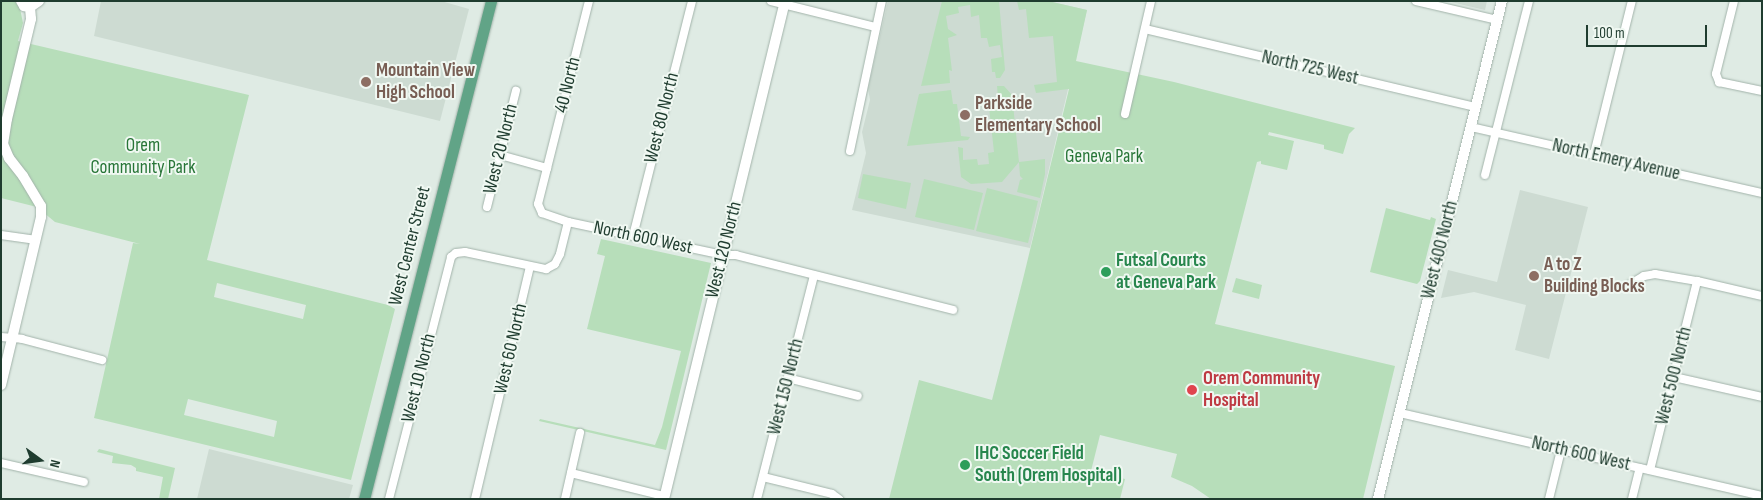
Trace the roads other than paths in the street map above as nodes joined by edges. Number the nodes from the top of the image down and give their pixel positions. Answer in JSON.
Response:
{"nodes":[{"id":1,"x":20,"y":1,"type":"edge"},
{"id":2,"x":491,"y":1,"type":"edge"},
{"id":3,"x":589,"y":1,"type":"edge"},
{"id":4,"x":692,"y":1,"type":"edge"},
{"id":5,"x":771,"y":1,"type":"edge"},
{"id":6,"x":882,"y":1,"type":"edge"},
{"id":7,"x":1151,"y":1,"type":"edge"},
{"id":8,"x":1416,"y":1,"type":"edge"},
{"id":9,"x":1502,"y":1,"type":"edge"},
{"id":10,"x":1529,"y":1,"type":"edge"},
{"id":11,"x":1632,"y":1,"type":"edge"},
{"id":12,"x":1734,"y":1,"type":"edge"},
{"id":13,"x":785,"y":3,"type":"edge"},
{"id":14,"x":34,"y":4,"type":"edge"},
{"id":15,"x":1497,"y":20,"type":"junction"},
{"id":16,"x":876,"y":27,"type":"junction"},
{"id":17,"x":1145,"y":28,"type":"junction"},
{"id":18,"x":516,"y":91,"type":"dead end"},
{"id":19,"x":1762,"y":92,"type":"edge"},
{"id":20,"x":1476,"y":107,"type":"junction"},
{"id":21,"x":1125,"y":114,"type":"dead end"},
{"id":22,"x":1471,"y":127,"type":"junction"},
{"id":23,"x":1496,"y":132,"type":"junction"},
{"id":24,"x":850,"y":151,"type":"dead end"},
{"id":25,"x":1594,"y":154,"type":"junction"},
{"id":26,"x":500,"y":155,"type":"junction"},
{"id":27,"x":547,"y":168,"type":"junction"},
{"id":28,"x":1485,"y":175,"type":"dead end"},
{"id":29,"x":1762,"y":193,"type":"edge"},
{"id":30,"x":487,"y":207,"type":"dead end"},
{"id":31,"x":568,"y":222,"type":"junction"},
{"id":32,"x":1,"y":235,"type":"edge"},
{"id":33,"x":633,"y":236,"type":"junction"},
{"id":34,"x":35,"y":240,"type":"junction"},
{"id":35,"x":723,"y":255,"type":"junction"},
{"id":36,"x":530,"y":267,"type":"junction"},
{"id":37,"x":814,"y":275,"type":"junction"},
{"id":38,"x":1697,"y":281,"type":"junction"},
{"id":39,"x":1629,"y":284,"type":"dead end"},
{"id":40,"x":1762,"y":296,"type":"edge"},
{"id":41,"x":953,"y":310,"type":"dead end"},
{"id":42,"x":1,"y":337,"type":"edge"},
{"id":43,"x":12,"y":339,"type":"junction"},
{"id":44,"x":102,"y":360,"type":"dead end"},
{"id":45,"x":1674,"y":377,"type":"junction"},
{"id":46,"x":788,"y":378,"type":"junction"},
{"id":47,"x":1,"y":385,"type":"edge"},
{"id":48,"x":858,"y":396,"type":"dead end"},
{"id":49,"x":1762,"y":397,"type":"edge"},
{"id":50,"x":1400,"y":413,"type":"junction"},
{"id":51,"x":580,"y":432,"type":"dead end"},
{"id":52,"x":1560,"y":450,"type":"junction"},
{"id":53,"x":1,"y":463,"type":"edge"},
{"id":54,"x":1640,"y":468,"type":"junction"},
{"id":55,"x":1650,"y":470,"type":"junction"},
{"id":56,"x":571,"y":473,"type":"junction"},
{"id":57,"x":763,"y":477,"type":"junction"},
{"id":58,"x":84,"y":482,"type":"dead end"},
{"id":59,"x":1762,"y":496,"type":"edge"},
{"id":60,"x":664,"y":497,"type":"edge"},
{"id":61,"x":364,"y":499,"type":"edge"},
{"id":62,"x":389,"y":499,"type":"edge"},
{"id":63,"x":475,"y":499,"type":"edge"},
{"id":64,"x":565,"y":499,"type":"edge"},
{"id":65,"x":757,"y":499,"type":"edge"},
{"id":66,"x":839,"y":499,"type":"edge"},
{"id":67,"x":1378,"y":499,"type":"edge"},
{"id":68,"x":1549,"y":499,"type":"edge"},
{"id":69,"x":1632,"y":499,"type":"edge"}],
"edges":[{"from":1,"to":14,"type":"street"},
{"from":2,"to":61,"type":"main road","name":"West Center Street"},
{"from":3,"to":27,"type":"street","name":"40 North"},
{"from":4,"to":33,"type":"street","name":"West 80 North"},
{"from":5,"to":13,"type":"street"},
{"from":6,"to":16,"type":"street"},
{"from":7,"to":17,"type":"street"},
{"from":8,"to":15,"type":"street"},
{"from":9,"to":15,"type":"street","name":"West 400 North"},
{"from":10,"to":23,"type":"street"},
{"from":11,"to":25,"type":"street"},
{"from":12,"to":19,"type":"street"},
{"from":13,"to":16,"type":"street"},
{"from":13,"to":35,"type":"street","name":"West 120 North"},
{"from":14,"to":34,"type":"street"},
{"from":15,"to":20,"type":"street","name":"West 400 North"},
{"from":16,"to":24,"type":"street"},
{"from":17,"to":20,"type":"street","name":"North 725 West"},
{"from":17,"to":21,"type":"street"},
{"from":18,"to":26,"type":"street","name":"West 20 North"},
{"from":20,"to":22,"type":"street","name":"West 400 North"},
{"from":22,"to":23,"type":"street","name":"North Emery Avenue"},
{"from":22,"to":50,"type":"street","name":"West 400 North"},
{"from":23,"to":25,"type":"street","name":"North Emery Avenue"},
{"from":23,"to":28,"type":"street"},
{"from":25,"to":29,"type":"street","name":"North Emery Avenue"},
{"from":26,"to":27,"type":"street"},
{"from":26,"to":30,"type":"street","name":"West 20 North"},
{"from":27,"to":31,"type":"street","name":"North 600 West"},
{"from":31,"to":33,"type":"street","name":"North 600 West"},
{"from":31,"to":36,"type":"street"},
{"from":32,"to":34,"type":"street"},
{"from":33,"to":35,"type":"street","name":"North 600 West"},
{"from":34,"to":43,"type":"street"},
{"from":35,"to":37,"type":"street","name":"North 600 West"},
{"from":35,"to":60,"type":"street","name":"West 120 North"},
{"from":36,"to":62,"type":"street","name":"West 10 North"},
{"from":36,"to":63,"type":"street","name":"West 60 North"},
{"from":37,"to":41,"type":"street","name":"North 600 West"},
{"from":37,"to":46,"type":"street","name":"West 150 North"},
{"from":38,"to":39,"type":"street"},
{"from":38,"to":40,"type":"street"},
{"from":38,"to":45,"type":"street","name":"West 500 North"},
{"from":42,"to":43,"type":"street"},
{"from":43,"to":44,"type":"street"},
{"from":43,"to":47,"type":"street"},
{"from":45,"to":49,"type":"street"},
{"from":45,"to":55,"type":"street","name":"West 500 North"},
{"from":46,"to":48,"type":"street"},
{"from":46,"to":57,"type":"street","name":"West 150 North"},
{"from":50,"to":52,"type":"street","name":"North 600 West"},
{"from":50,"to":67,"type":"street","name":"West 400 North"},
{"from":51,"to":56,"type":"street"},
{"from":52,"to":54,"type":"street","name":"North 600 West"},
{"from":52,"to":68,"type":"street"},
{"from":53,"to":58,"type":"street"},
{"from":54,"to":55,"type":"street","name":"North 600 West"},
{"from":54,"to":69,"type":"street"},
{"from":55,"to":59,"type":"street","name":"North 600 West"},
{"from":56,"to":60,"type":"street"},
{"from":56,"to":64,"type":"street"},
{"from":57,"to":65,"type":"street","name":"West 150 North"},
{"from":57,"to":66,"type":"street"}]}
